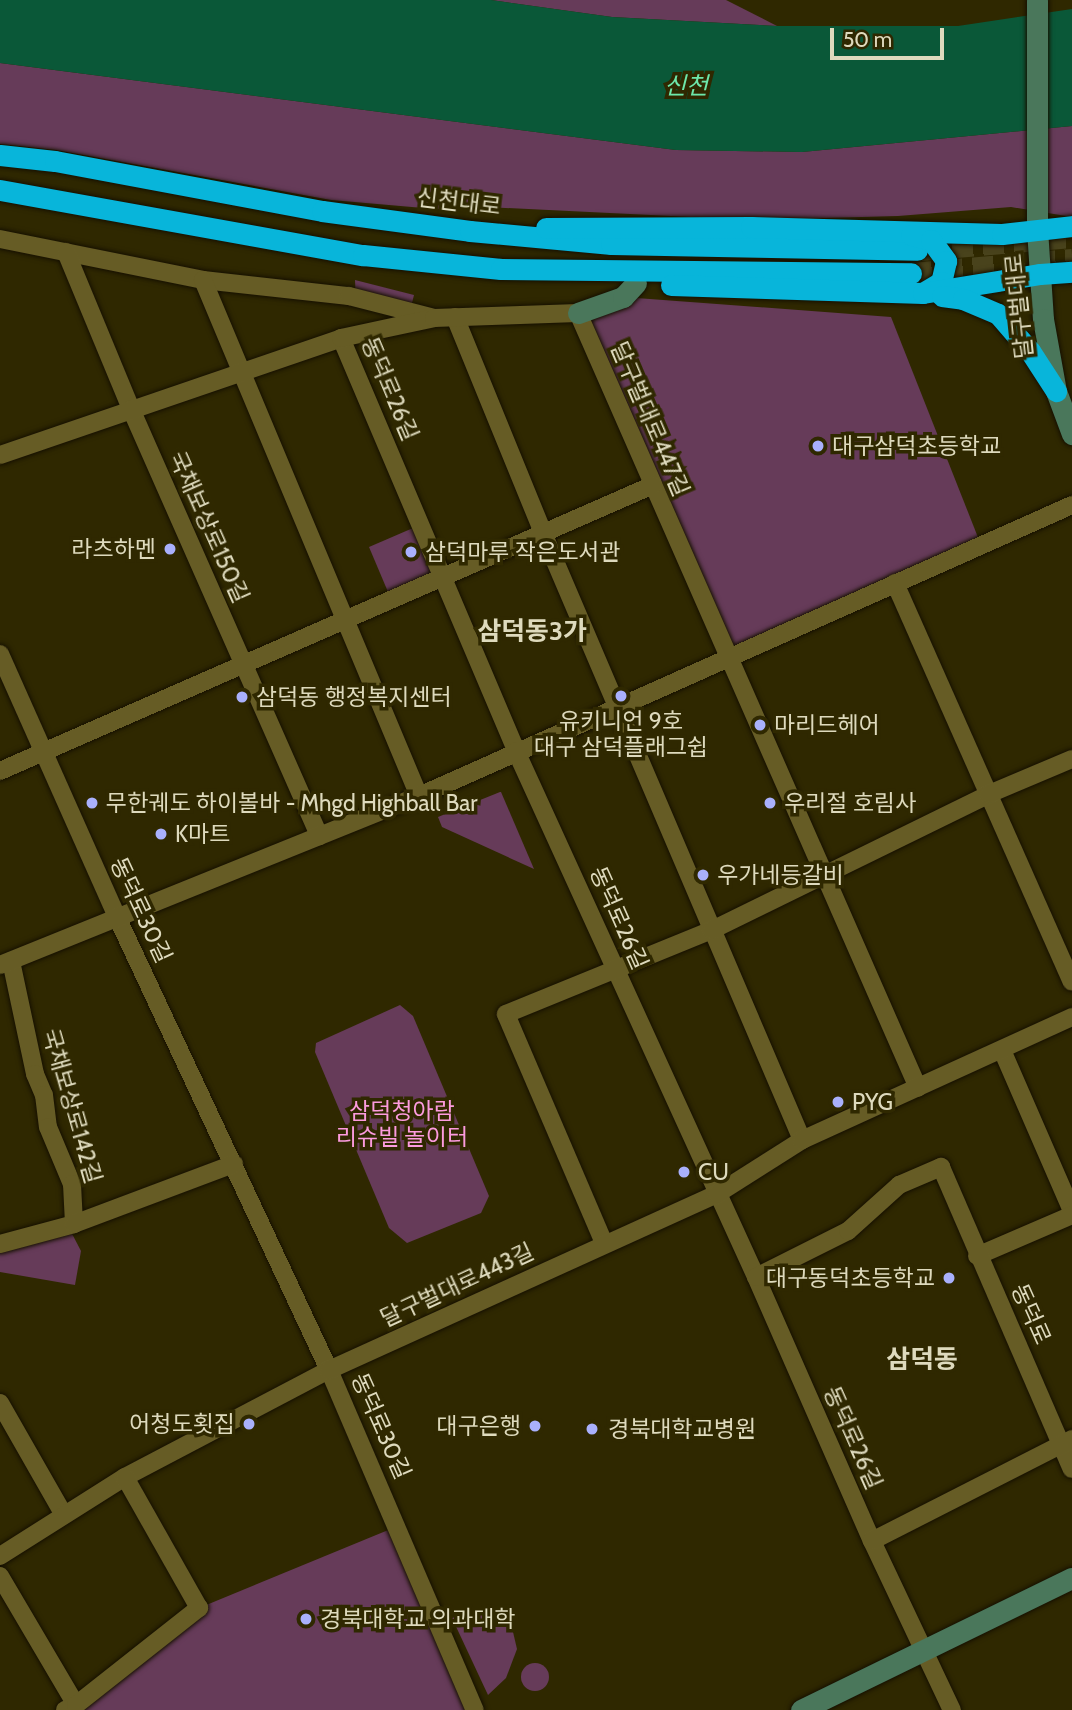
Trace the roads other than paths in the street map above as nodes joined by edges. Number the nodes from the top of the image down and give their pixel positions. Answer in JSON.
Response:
{"nodes":[{"id":1,"x":1037,"y":0,"type":"edge"},
{"id":2,"x":0,"y":155,"type":"edge"},
{"id":3,"x":0,"y":190,"type":"edge"},
{"id":4,"x":1037,"y":220,"type":"junction"},
{"id":5,"x":1072,"y":226,"type":"edge"},
{"id":6,"x":470,"y":231,"type":"junction"},
{"id":7,"x":899,"y":231,"type":"junction"},
{"id":8,"x":0,"y":239,"type":"edge"},
{"id":9,"x":917,"y":250,"type":"tunnel mouth"},
{"id":10,"x":66,"y":252,"type":"junction"},
{"id":11,"x":501,"y":269,"type":"junction"},
{"id":12,"x":1072,"y":272,"type":"edge"},
{"id":13,"x":911,"y":273,"type":"tunnel mouth"},
{"id":14,"x":1040,"y":274,"type":"junction"},
{"id":15,"x":203,"y":279,"type":"junction"},
{"id":16,"x":636,"y":283,"type":"junction"},
{"id":17,"x":923,"y":293,"type":"junction"},
{"id":18,"x":578,"y":313,"type":"junction"},
{"id":19,"x":455,"y":317,"type":"junction"},
{"id":20,"x":434,"y":318,"type":"junction"},
{"id":21,"x":341,"y":338,"type":"junction"},
{"id":22,"x":241,"y":371,"type":"junction"},
{"id":23,"x":1056,"y":391,"type":"junction"},
{"id":24,"x":131,"y":409,"type":"junction"},
{"id":25,"x":1072,"y":434,"type":"edge"},
{"id":26,"x":0,"y":454,"type":"edge"},
{"id":27,"x":653,"y":485,"type":"junction"},
{"id":28,"x":1072,"y":505,"type":"edge"},
{"id":29,"x":543,"y":533,"type":"junction"},
{"id":30,"x":442,"y":577,"type":"junction"},
{"id":31,"x":895,"y":583,"type":"junction"},
{"id":32,"x":345,"y":620,"type":"junction"},
{"id":33,"x":0,"y":654,"type":"edge"},
{"id":34,"x":727,"y":657,"type":"junction"},
{"id":35,"x":243,"y":664,"type":"junction"},
{"id":36,"x":617,"y":706,"type":"junction"},
{"id":37,"x":43,"y":751,"type":"junction"},
{"id":38,"x":516,"y":751,"type":"junction"},
{"id":39,"x":1072,"y":759,"type":"edge"},
{"id":40,"x":0,"y":771,"type":"edge"},
{"id":41,"x":989,"y":794,"type":"junction"},
{"id":42,"x":419,"y":796,"type":"junction"},
{"id":43,"x":319,"y":836,"type":"junction"},
{"id":44,"x":823,"y":875,"type":"junction"},
{"id":45,"x":117,"y":917,"type":"junction"},
{"id":46,"x":712,"y":930,"type":"junction"},
{"id":47,"x":5,"y":963,"type":"edge"},
{"id":48,"x":617,"y":970,"type":"junction"},
{"id":49,"x":1072,"y":982,"type":"edge"},
{"id":50,"x":1072,"y":1017,"type":"edge"},
{"id":51,"x":1002,"y":1050,"type":"junction"},
{"id":52,"x":918,"y":1088,"type":"junction"},
{"id":53,"x":802,"y":1140,"type":"junction"},
{"id":54,"x":234,"y":1164,"type":"junction"},
{"id":55,"x":718,"y":1194,"type":"junction"},
{"id":56,"x":1072,"y":1213,"type":"edge"},
{"id":57,"x":74,"y":1224,"type":"junction"},
{"id":58,"x":604,"y":1243,"type":"junction"},
{"id":59,"x":0,"y":1244,"type":"edge"},
{"id":60,"x":977,"y":1256,"type":"junction"},
{"id":61,"x":756,"y":1278,"type":"junction"},
{"id":62,"x":329,"y":1370,"type":"junction"},
{"id":63,"x":0,"y":1403,"type":"edge"},
{"id":64,"x":1066,"y":1442,"type":"edge"},
{"id":65,"x":1072,"y":1469,"type":"edge"},
{"id":66,"x":125,"y":1477,"type":"junction"},
{"id":67,"x":64,"y":1515,"type":"junction"},
{"id":68,"x":872,"y":1541,"type":"junction"},
{"id":69,"x":0,"y":1556,"type":"edge"},
{"id":70,"x":0,"y":1576,"type":"edge"},
{"id":71,"x":1072,"y":1578,"type":"edge"},
{"id":72,"x":923,"y":1650,"type":"junction"},
{"id":73,"x":70,"y":1707,"type":"edge"},
{"id":74,"x":805,"y":1709,"type":"edge"},
{"id":75,"x":475,"y":1710,"type":"edge"},
{"id":76,"x":952,"y":1710,"type":"edge"}],
"edges":[{"from":1,"to":4,"type":"main road","name":"달구벌대로"},
{"from":2,"to":6,"type":"highway","name":"신천대로"},
{"from":3,"to":11,"type":"highway"},
{"from":4,"to":5,"type":"highway"},
{"from":4,"to":7,"type":"highway"},
{"from":4,"to":14,"type":"main road","name":"달구벌대로"},
{"from":6,"to":7,"type":"highway"},
{"from":6,"to":9,"type":"highway","name":"신천대로"},
{"from":7,"to":17,"type":"highway"},
{"from":8,"to":10,"type":"street"},
{"from":10,"to":15,"type":"street"},
{"from":10,"to":24,"type":"street","name":"국채보상로150길"},
{"from":11,"to":13,"type":"highway"},
{"from":11,"to":16,"type":"highway"},
{"from":12,"to":14,"type":"highway"},
{"from":14,"to":17,"type":"highway"},
{"from":14,"to":23,"type":"main road","name":"달구벌대로"},
{"from":15,"to":20,"type":"street"},
{"from":15,"to":22,"type":"street"},
{"from":16,"to":17,"type":"highway"},
{"from":16,"to":18,"type":"main road"},
{"from":17,"to":23,"type":"highway"},
{"from":18,"to":19,"type":"street"},
{"from":18,"to":27,"type":"street","name":"달구벌대로447길"},
{"from":19,"to":20,"type":"street"},
{"from":19,"to":29,"type":"street"},
{"from":20,"to":21,"type":"street"},
{"from":21,"to":22,"type":"street"},
{"from":21,"to":30,"type":"street","name":"동덕로26길"},
{"from":22,"to":24,"type":"street"},
{"from":22,"to":32,"type":"street"},
{"from":23,"to":25,"type":"main road","name":"달구벌대로"},
{"from":24,"to":26,"type":"street"},
{"from":24,"to":35,"type":"street","name":"국채보상로150길"},
{"from":27,"to":29,"type":"street"},
{"from":27,"to":34,"type":"street","name":"달구벌대로447길"},
{"from":28,"to":31,"type":"street"},
{"from":29,"to":30,"type":"street"},
{"from":29,"to":36,"type":"street"},
{"from":30,"to":32,"type":"street"},
{"from":30,"to":38,"type":"street","name":"동덕로26길"},
{"from":31,"to":34,"type":"street"},
{"from":31,"to":41,"type":"street"},
{"from":32,"to":35,"type":"street"},
{"from":32,"to":42,"type":"street"},
{"from":33,"to":37,"type":"street","name":"동덕로30길"},
{"from":34,"to":36,"type":"street"},
{"from":34,"to":44,"type":"street","name":"달구벌대로447길"},
{"from":35,"to":37,"type":"street"},
{"from":35,"to":43,"type":"street"},
{"from":36,"to":38,"type":"street"},
{"from":36,"to":46,"type":"street"},
{"from":37,"to":40,"type":"street"},
{"from":37,"to":45,"type":"street","name":"동덕로30길"},
{"from":38,"to":42,"type":"street"},
{"from":38,"to":48,"type":"street","name":"동덕로26길"},
{"from":39,"to":41,"type":"street"},
{"from":41,"to":44,"type":"street"},
{"from":41,"to":49,"type":"street"},
{"from":42,"to":43,"type":"street"},
{"from":43,"to":45,"type":"street"},
{"from":44,"to":46,"type":"street"},
{"from":44,"to":52,"type":"street","name":"달구벌대로447길"},
{"from":45,"to":47,"type":"street","name":"국채보상로142길"},
{"from":45,"to":54,"type":"street","name":"동덕로30길"},
{"from":46,"to":48,"type":"street"},
{"from":46,"to":53,"type":"street"},
{"from":47,"to":57,"type":"street","name":"국채보상로142길"},
{"from":48,"to":55,"type":"street","name":"동덕로26길"},
{"from":48,"to":58,"type":"street"},
{"from":50,"to":51,"type":"street","name":"달구벌대로443길"},
{"from":51,"to":52,"type":"street","name":"달구벌대로443길"},
{"from":51,"to":56,"type":"street"},
{"from":52,"to":53,"type":"street","name":"달구벌대로443길"},
{"from":53,"to":55,"type":"street","name":"달구벌대로443길"},
{"from":54,"to":57,"type":"street"},
{"from":54,"to":62,"type":"street","name":"동덕로30길"},
{"from":55,"to":58,"type":"street","name":"달구벌대로443길"},
{"from":55,"to":61,"type":"street","name":"동덕로26길"},
{"from":56,"to":60,"type":"street"},
{"from":57,"to":59,"type":"street"},
{"from":58,"to":62,"type":"street","name":"달구벌대로443길"},
{"from":60,"to":61,"type":"street","name":"동덕로"},
{"from":60,"to":64,"type":"street","name":"동덕로"},
{"from":61,"to":68,"type":"street","name":"동덕로26길"},
{"from":62,"to":66,"type":"street","name":"달구벌대로443길"},
{"from":62,"to":75,"type":"street","name":"동덕로30길"},
{"from":63,"to":67,"type":"street"},
{"from":64,"to":65,"type":"street","name":"동덕로"},
{"from":64,"to":68,"type":"street"},
{"from":66,"to":67,"type":"street","name":"달구벌대로443길"},
{"from":66,"to":73,"type":"street"},
{"from":67,"to":69,"type":"street","name":"달구벌대로443길"},
{"from":68,"to":72,"type":"street","name":"동덕로26길"},
{"from":70,"to":73,"type":"street"},
{"from":71,"to":72,"type":"main road"},
{"from":72,"to":74,"type":"main road"},
{"from":72,"to":76,"type":"street"}]}
